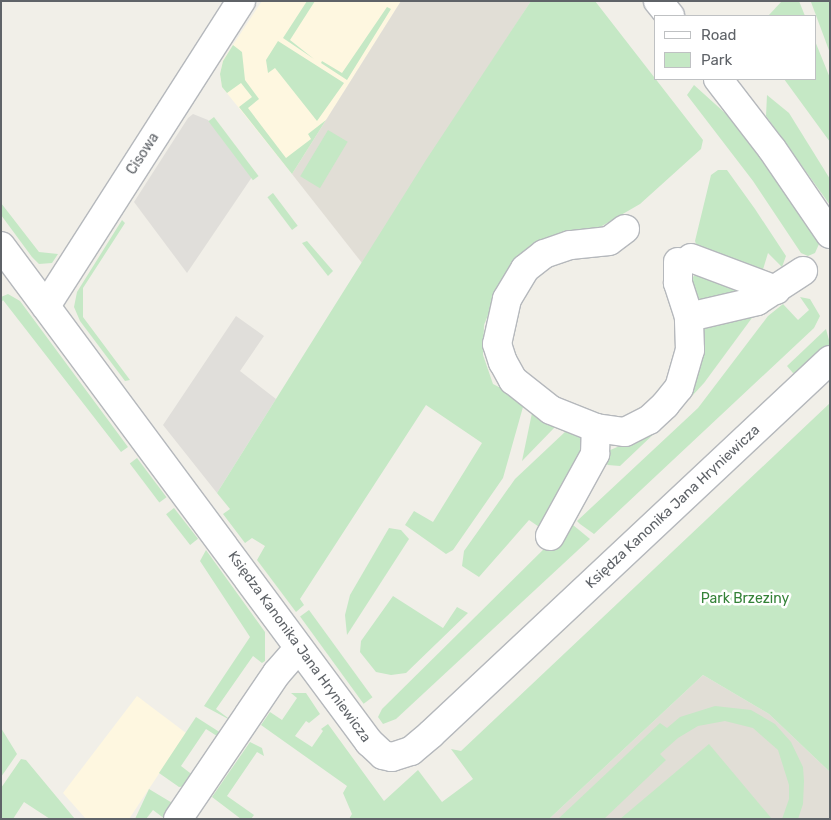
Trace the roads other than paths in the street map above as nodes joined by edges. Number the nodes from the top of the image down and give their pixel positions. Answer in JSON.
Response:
{"nodes":[{"id":1,"x":241,"y":1,"type":"edge"},
{"id":2,"x":658,"y":1,"type":"edge"},
{"id":3,"x":669,"y":15,"type":"edge"},
{"id":4,"x":719,"y":80,"type":"edge"},
{"id":5,"x":625,"y":229,"type":"dead end"},
{"id":6,"x":830,"y":234,"type":"edge"},
{"id":7,"x":3,"y":254,"type":"edge"},
{"id":8,"x":803,"y":271,"type":"dead end"},
{"id":9,"x":776,"y":290,"type":"junction"},
{"id":10,"x":46,"y":306,"type":"junction"},
{"id":11,"x":689,"y":317,"type":"junction"},
{"id":12,"x":830,"y":360,"type":"edge"},
{"id":13,"x":596,"y":428,"type":"junction"},
{"id":14,"x":550,"y":536,"type":"dead end"},
{"id":15,"x":299,"y":648,"type":"junction"},
{"id":16,"x":178,"y":819,"type":"edge"}],
"edges":[{"from":1,"to":10,"type":"street","name":"Cisowa"},
{"from":2,"to":3,"type":"street"},
{"from":4,"to":6,"type":"street"},
{"from":5,"to":13,"type":"street"},
{"from":7,"to":10,"type":"street","name":"Księdza Kanonika Jana Hryniewicza"},
{"from":8,"to":9,"type":"street"},
{"from":9,"to":11,"type":"street"},
{"from":9,"to":11,"type":"street"},
{"from":10,"to":15,"type":"street","name":"Księdza Kanonika Jana Hryniewicza"},
{"from":11,"to":13,"type":"street"},
{"from":12,"to":15,"type":"street","name":"Księdza Kanonika Jana Hryniewicza"},
{"from":13,"to":14,"type":"street"},
{"from":15,"to":16,"type":"street"}]}
